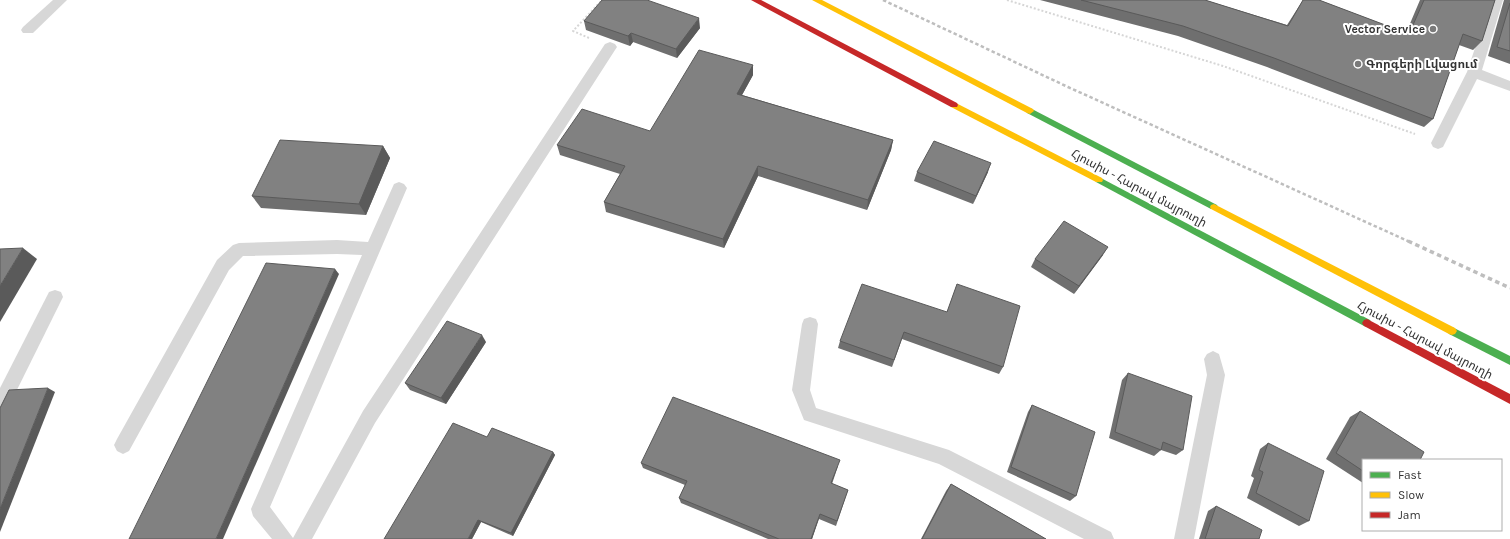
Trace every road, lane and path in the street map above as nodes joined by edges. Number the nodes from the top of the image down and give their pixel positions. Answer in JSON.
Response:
{"nodes":[{"id":1,"x":61,"y":0,"type":"edge"},
{"id":2,"x":602,"y":0,"type":"edge"},
{"id":3,"x":755,"y":0,"type":"edge"},
{"id":4,"x":816,"y":0,"type":"edge"},
{"id":5,"x":1007,"y":0,"type":"edge"},
{"id":6,"x":1497,"y":0,"type":"edge"},
{"id":7,"x":28,"y":30,"type":"dead end"},
{"id":8,"x":610,"y":47,"type":"joint"},
{"id":9,"x":1474,"y":72,"type":"junction"},
{"id":10,"x":1510,"y":86,"type":"edge"},
{"id":11,"x":1438,"y":143,"type":"joint"},
{"id":12,"x":399,"y":188,"type":"dead end"},
{"id":13,"x":372,"y":249,"type":"junction"},
{"id":14,"x":55,"y":297,"type":"dead end"},
{"id":15,"x":810,"y":324,"type":"dead end"},
{"id":16,"x":1213,"y":359,"type":"dead end"},
{"id":17,"x":1510,"y":361,"type":"edge"},
{"id":18,"x":1510,"y":399,"type":"edge"},
{"id":19,"x":0,"y":406,"type":"edge"},
{"id":20,"x":123,"y":445,"type":"dead end"},
{"id":21,"x":284,"y":539,"type":"edge"},
{"id":22,"x":302,"y":539,"type":"edge"},
{"id":23,"x":1104,"y":539,"type":"edge"},
{"id":24,"x":1184,"y":539,"type":"edge"}],
"edges":[{"from":1,"to":7,"type":"lane"},
{"from":2,"to":8,"type":"path"},
{"from":3,"to":18,"type":"highway","name":"Հյուսիս - Հարավ մայրուղի"},
{"from":4,"to":17,"type":"highway","name":"Հյուսիս - Հարավ մայրուղի"},
{"from":5,"to":11,"type":"path"},
{"from":6,"to":9,"type":"lane"},
{"from":8,"to":22,"type":"lane"},
{"from":9,"to":10,"type":"lane"},
{"from":9,"to":11,"type":"lane"},
{"from":12,"to":13,"type":"lane"},
{"from":13,"to":20,"type":"lane"},
{"from":13,"to":21,"type":"lane"},
{"from":14,"to":19,"type":"lane"},
{"from":15,"to":23,"type":"lane"},
{"from":16,"to":24,"type":"lane"}]}
